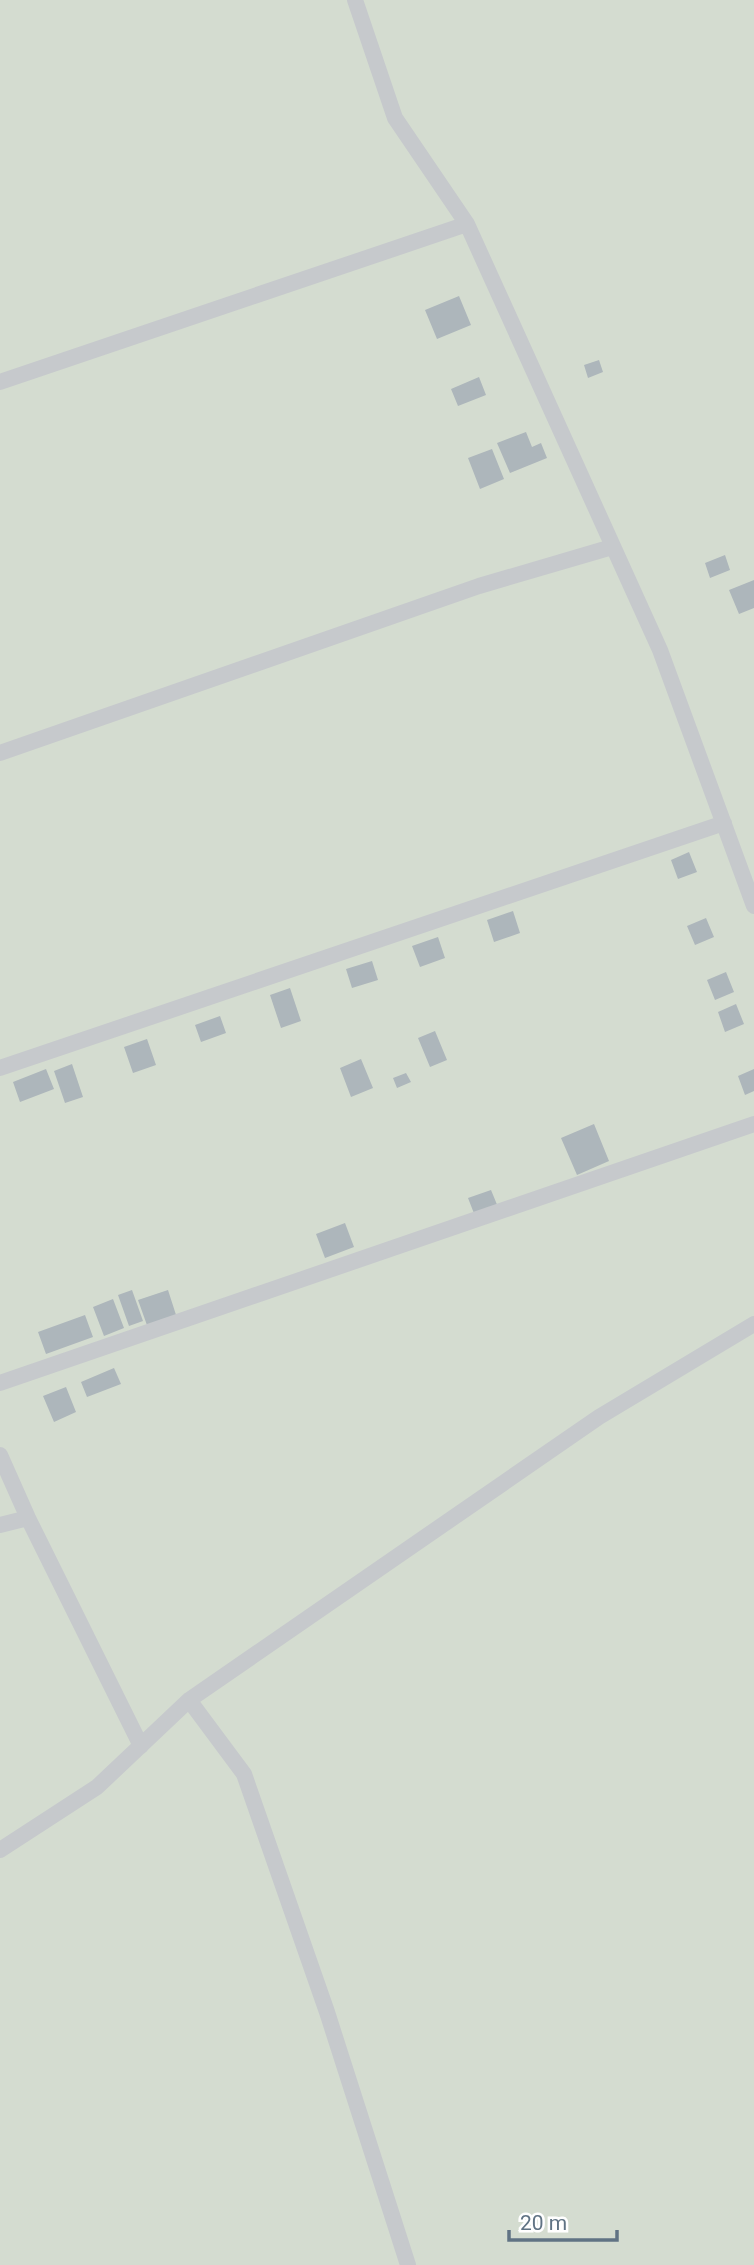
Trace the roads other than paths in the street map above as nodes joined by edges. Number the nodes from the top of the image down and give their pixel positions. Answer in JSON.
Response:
{"nodes":[{"id":1,"x":355,"y":0,"type":"edge"},
{"id":2,"x":467,"y":224,"type":"junction"},
{"id":3,"x":0,"y":382,"type":"edge"},
{"id":4,"x":612,"y":547,"type":"junction"},
{"id":5,"x":0,"y":753,"type":"edge"},
{"id":6,"x":724,"y":823,"type":"junction"},
{"id":7,"x":754,"y":906,"type":"edge"},
{"id":8,"x":0,"y":1068,"type":"edge"},
{"id":9,"x":754,"y":1124,"type":"edge"},
{"id":10,"x":754,"y":1324,"type":"edge"},
{"id":11,"x":0,"y":1383,"type":"edge"},
{"id":12,"x":0,"y":1455,"type":"edge"},
{"id":13,"x":28,"y":1518,"type":"junction"},
{"id":14,"x":0,"y":1525,"type":"edge"},
{"id":15,"x":189,"y":1700,"type":"junction"},
{"id":16,"x":141,"y":1746,"type":"junction"},
{"id":17,"x":0,"y":1850,"type":"edge"},
{"id":18,"x":408,"y":2265,"type":"edge"}],
"edges":[{"from":1,"to":2,"type":"lane"},
{"from":2,"to":3,"type":"lane"},
{"from":2,"to":4,"type":"lane"},
{"from":4,"to":5,"type":"lane"},
{"from":4,"to":6,"type":"lane"},
{"from":6,"to":7,"type":"lane"},
{"from":6,"to":8,"type":"lane"},
{"from":9,"to":11,"type":"lane"},
{"from":10,"to":15,"type":"lane"},
{"from":12,"to":13,"type":"lane"},
{"from":13,"to":14,"type":"lane"},
{"from":13,"to":16,"type":"lane"},
{"from":15,"to":16,"type":"lane"},
{"from":15,"to":18,"type":"lane"},
{"from":16,"to":17,"type":"lane"}]}
